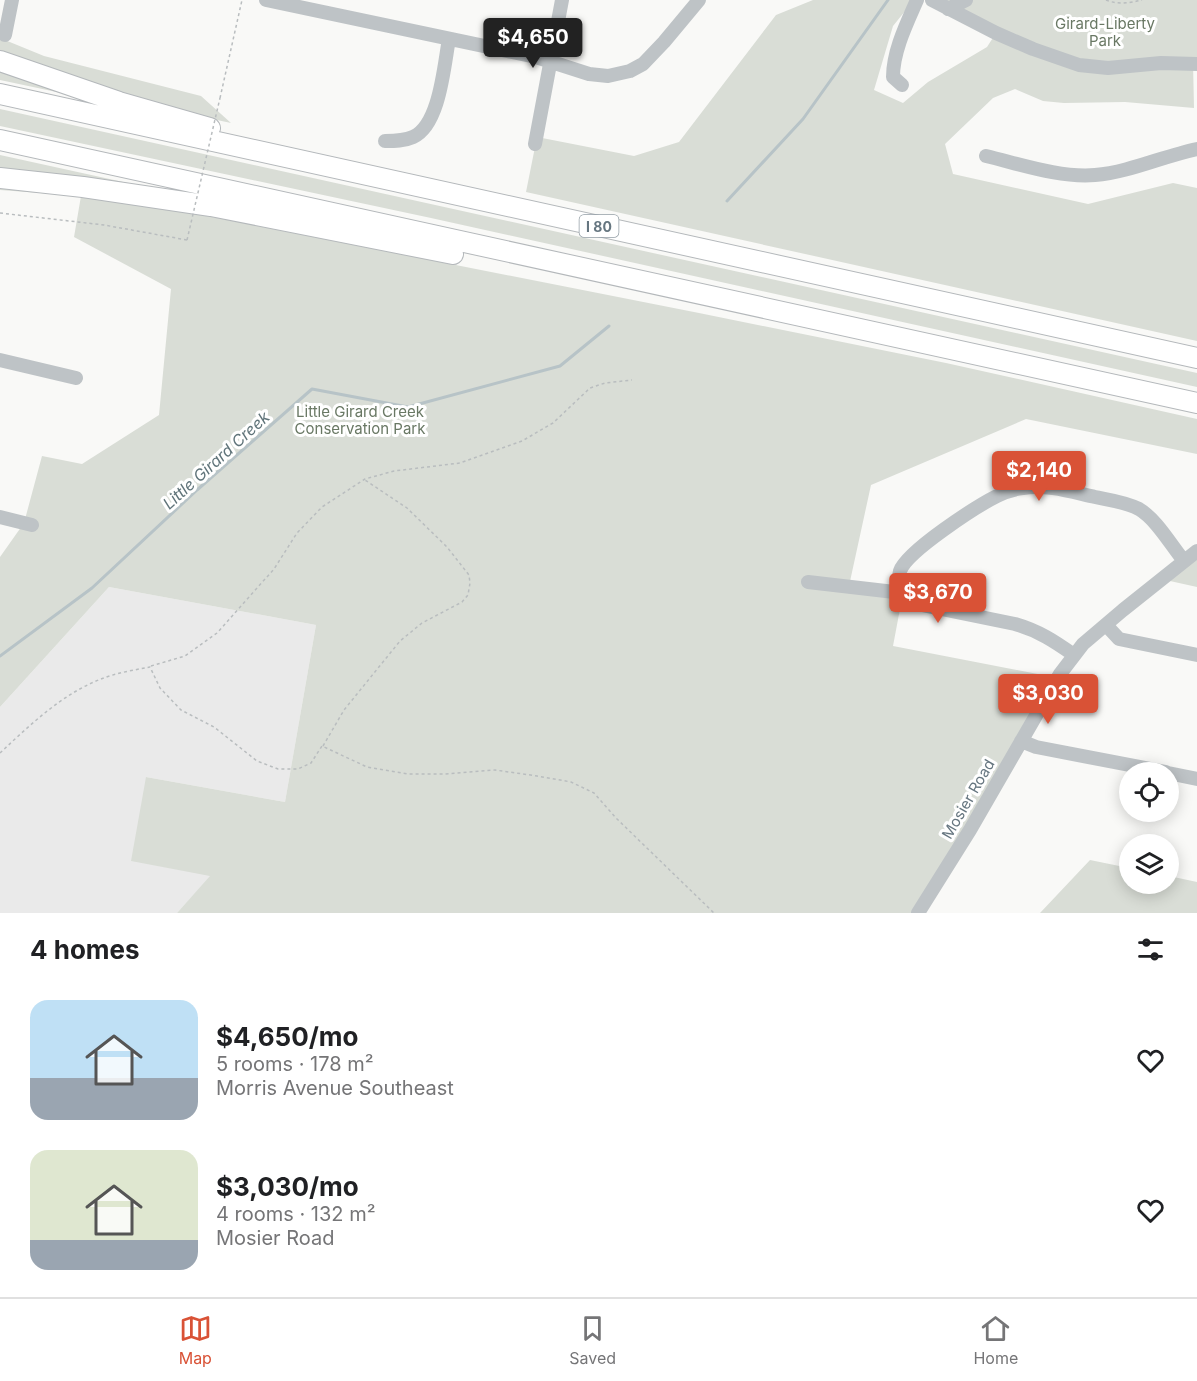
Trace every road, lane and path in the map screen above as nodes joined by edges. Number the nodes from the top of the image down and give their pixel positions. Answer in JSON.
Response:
{"nodes":[{"id":1,"x":12,"y":0,"type":"edge"},
{"id":2,"x":242,"y":0,"type":"edge"},
{"id":3,"x":266,"y":0,"type":"edge"},
{"id":4,"x":562,"y":0,"type":"edge"},
{"id":5,"x":699,"y":0,"type":"edge"},
{"id":6,"x":917,"y":0,"type":"edge"},
{"id":7,"x":932,"y":0,"type":"edge"},
{"id":8,"x":966,"y":0,"type":"edge"},
{"id":9,"x":1106,"y":0,"type":"edge"},
{"id":10,"x":1142,"y":0,"type":"edge"},
{"id":11,"x":948,"y":9,"type":"junction"},
{"id":12,"x":5,"y":35,"type":"dead end"},
{"id":13,"x":449,"y":39,"type":"junction"},
{"id":14,"x":0,"y":61,"type":"edge"},
{"id":15,"x":551,"y":62,"type":"junction"},
{"id":16,"x":1197,"y":64,"type":"edge"},
{"id":17,"x":902,"y":85,"type":"dead end"},
{"id":18,"x":0,"y":94,"type":"edge"},
{"id":19,"x":0,"y":140,"type":"edge"},
{"id":20,"x":385,"y":141,"type":"dead end"},
{"id":21,"x":535,"y":144,"type":"dead end"},
{"id":22,"x":1197,"y":148,"type":"edge"},
{"id":23,"x":986,"y":156,"type":"dead end"},
{"id":24,"x":0,"y":178,"type":"edge"},
{"id":25,"x":382,"y":178,"type":"junction"},
{"id":26,"x":0,"y":213,"type":"edge"},
{"id":27,"x":532,"y":258,"type":"junction"},
{"id":28,"x":1197,"y":358,"type":"edge"},
{"id":29,"x":0,"y":360,"type":"edge"},
{"id":30,"x":76,"y":378,"type":"dead end"},
{"id":31,"x":632,"y":380,"type":"dead end"},
{"id":32,"x":1197,"y":403,"type":"edge"},
{"id":33,"x":365,"y":479,"type":"junction"},
{"id":34,"x":0,"y":517,"type":"edge"},
{"id":35,"x":32,"y":525,"type":"dead end"},
{"id":36,"x":1197,"y":551,"type":"edge"},
{"id":37,"x":1184,"y":561,"type":"junction"},
{"id":38,"x":808,"y":582,"type":"dead end"},
{"id":39,"x":903,"y":592,"type":"junction"},
{"id":40,"x":1106,"y":625,"type":"junction"},
{"id":41,"x":1074,"y":655,"type":"junction"},
{"id":42,"x":1197,"y":655,"type":"edge"},
{"id":43,"x":150,"y":667,"type":"junction"},
{"id":44,"x":1021,"y":741,"type":"junction"},
{"id":45,"x":322,"y":747,"type":"junction"},
{"id":46,"x":0,"y":753,"type":"edge"},
{"id":47,"x":1119,"y":763,"type":"edge"},
{"id":48,"x":1179,"y":775,"type":"edge"},
{"id":49,"x":1197,"y":779,"type":"edge"},
{"id":50,"x":714,"y":913,"type":"edge"},
{"id":51,"x":918,"y":913,"type":"edge"}],
"edges":[{"from":1,"to":12,"type":"street"},
{"from":2,"to":26,"type":"path","bridge":true},
{"from":3,"to":13,"type":"street"},
{"from":4,"to":15,"type":"street"},
{"from":5,"to":15,"type":"street"},
{"from":6,"to":17,"type":"street"},
{"from":7,"to":11,"type":"street"},
{"from":8,"to":11,"type":"street"},
{"from":9,"to":10,"type":"path"},
{"from":11,"to":16,"type":"street"},
{"from":13,"to":15,"type":"street"},
{"from":13,"to":20,"type":"street"},
{"from":14,"to":25,"type":"highway"},
{"from":15,"to":21,"type":"street"},
{"from":18,"to":25,"type":"highway","number":"I 80"},
{"from":19,"to":27,"type":"highway"},
{"from":22,"to":23,"type":"street"},
{"from":24,"to":27,"type":"highway"},
{"from":25,"to":28,"type":"highway","number":"I 80"},
{"from":27,"to":32,"type":"highway"},
{"from":29,"to":30,"type":"street"},
{"from":31,"to":33,"type":"path"},
{"from":33,"to":43,"type":"path"},
{"from":33,"to":45,"type":"path"},
{"from":34,"to":35,"type":"street"},
{"from":36,"to":37,"type":"street","name":"Mosier Road"},
{"from":37,"to":39,"type":"street"},
{"from":37,"to":40,"type":"street","name":"Mosier Road"},
{"from":38,"to":39,"type":"street"},
{"from":39,"to":41,"type":"street"},
{"from":40,"to":41,"type":"street","name":"Mosier Road"},
{"from":40,"to":42,"type":"street"},
{"from":41,"to":44,"type":"street","name":"Mosier Road"},
{"from":43,"to":45,"type":"path"},
{"from":43,"to":46,"type":"path"},
{"from":44,"to":47,"type":"street"},
{"from":44,"to":51,"type":"street","name":"Mosier Road"},
{"from":45,"to":50,"type":"path"},
{"from":48,"to":49,"type":"street"}]}
